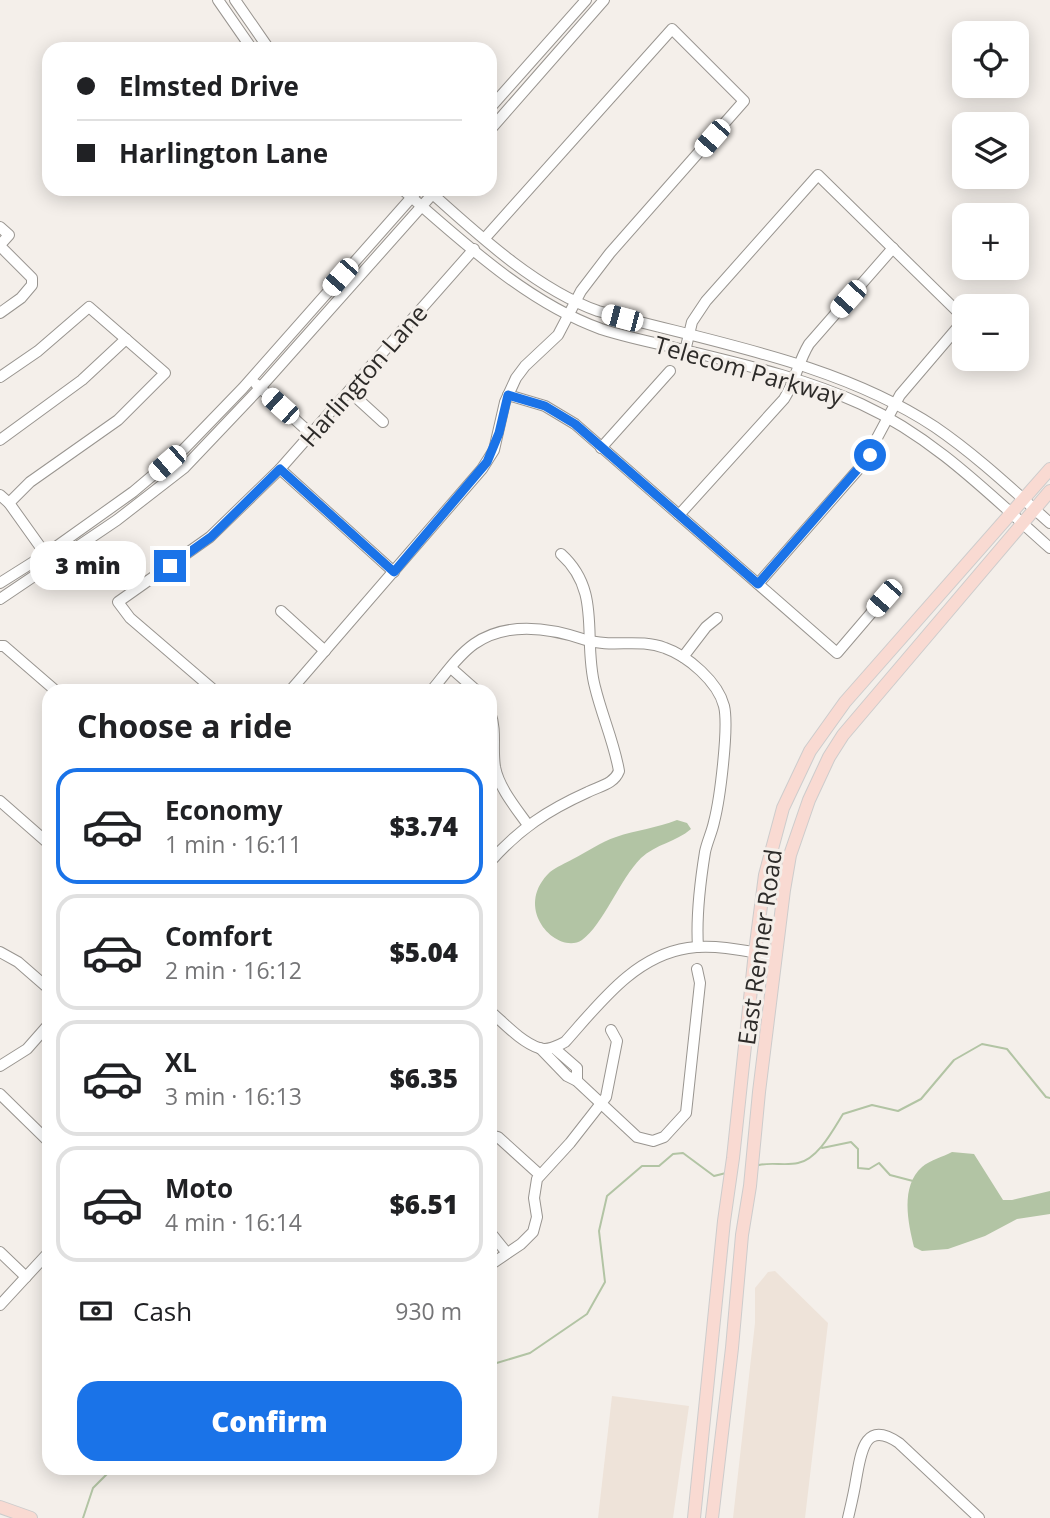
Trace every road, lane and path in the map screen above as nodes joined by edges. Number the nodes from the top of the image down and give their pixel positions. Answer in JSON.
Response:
{"nodes":[{"id":1,"x":218,"y":0,"type":"edge"},
{"id":2,"x":235,"y":0,"type":"edge"},
{"id":3,"x":586,"y":0,"type":"edge"},
{"id":4,"x":604,"y":0,"type":"edge"},
{"id":5,"x":247,"y":42,"type":"edge"},
{"id":6,"x":264,"y":42,"type":"edge"},
{"id":7,"x":543,"y":49,"type":"junction"},
{"id":8,"x":553,"y":58,"type":"junction"},
{"id":9,"x":497,"y":100,"type":"edge"},
{"id":10,"x":497,"y":122,"type":"edge"},
{"id":11,"x":408,"y":196,"type":"edge"},
{"id":12,"x":414,"y":196,"type":"edge"},
{"id":13,"x":429,"y":196,"type":"edge"},
{"id":14,"x":438,"y":196,"type":"edge"},
{"id":15,"x":422,"y":206,"type":"junction"},
{"id":16,"x":0,"y":227,"type":"edge"},
{"id":17,"x":485,"y":239,"type":"junction"},
{"id":18,"x":0,"y":245,"type":"edge"},
{"id":19,"x":893,"y":248,"type":"junction"},
{"id":20,"x":474,"y":249,"type":"junction"},
{"id":21,"x":576,"y":303,"type":"junction"},
{"id":22,"x":952,"y":307,"type":"edge"},
{"id":23,"x":0,"y":313,"type":"edge"},
{"id":24,"x":570,"y":315,"type":"junction"},
{"id":25,"x":952,"y":334,"type":"edge"},
{"id":26,"x":689,"y":336,"type":"junction"},
{"id":27,"x":127,"y":339,"type":"junction"},
{"id":28,"x":685,"y":351,"type":"junction"},
{"id":29,"x":799,"y":364,"type":"junction"},
{"id":30,"x":670,"y":371,"type":"dead end"},
{"id":31,"x":0,"y":377,"type":"edge"},
{"id":32,"x":250,"y":379,"type":"junction"},
{"id":33,"x":794,"y":379,"type":"junction"},
{"id":34,"x":260,"y":388,"type":"junction"},
{"id":35,"x":349,"y":391,"type":"junction"},
{"id":36,"x":508,"y":395,"type":"junction"},
{"id":37,"x":894,"y":404,"type":"junction"},
{"id":38,"x":887,"y":418,"type":"junction"},
{"id":39,"x":383,"y":422,"type":"dead end"},
{"id":40,"x":312,"y":434,"type":"junction"},
{"id":41,"x":0,"y":440,"type":"edge"},
{"id":42,"x":601,"y":447,"type":"junction"},
{"id":43,"x":280,"y":469,"type":"junction"},
{"id":44,"x":1050,"y":469,"type":"edge"},
{"id":45,"x":1050,"y":491,"type":"edge"},
{"id":46,"x":0,"y":495,"type":"edge"},
{"id":47,"x":1023,"y":499,"type":"junction"},
{"id":48,"x":9,"y":503,"type":"junction"},
{"id":49,"x":1034,"y":509,"type":"junction"},
{"id":50,"x":1011,"y":513,"type":"junction"},
{"id":51,"x":679,"y":515,"type":"junction"},
{"id":52,"x":1021,"y":522,"type":"junction"},
{"id":53,"x":1050,"y":523,"type":"edge"},
{"id":54,"x":1050,"y":548,"type":"edge"},
{"id":55,"x":561,"y":554,"type":"dead end"},
{"id":56,"x":49,"y":559,"type":"junction"},
{"id":57,"x":394,"y":572,"type":"junction"},
{"id":58,"x":0,"y":583,"type":"edge"},
{"id":59,"x":758,"y":584,"type":"junction"},
{"id":60,"x":884,"y":598,"type":"dead end"},
{"id":61,"x":0,"y":599,"type":"edge"},
{"id":62,"x":281,"y":611,"type":"dead end"},
{"id":63,"x":717,"y":618,"type":"dead end"},
{"id":64,"x":590,"y":641,"type":"junction"},
{"id":65,"x":0,"y":646,"type":"edge"},
{"id":66,"x":325,"y":651,"type":"junction"},
{"id":67,"x":683,"y":657,"type":"junction"},
{"id":68,"x":451,"y":668,"type":"junction"},
{"id":69,"x":48,"y":684,"type":"edge"},
{"id":70,"x":207,"y":684,"type":"edge"},
{"id":71,"x":296,"y":684,"type":"edge"},
{"id":72,"x":437,"y":684,"type":"edge"},
{"id":73,"x":469,"y":684,"type":"edge"},
{"id":74,"x":497,"y":772,"type":"edge"},
{"id":75,"x":0,"y":802,"type":"edge"},
{"id":76,"x":528,"y":825,"type":"junction"},
{"id":77,"x":42,"y":838,"type":"edge"},
{"id":78,"x":497,"y":855,"type":"edge"},
{"id":79,"x":698,"y":947,"type":"junction"},
{"id":80,"x":0,"y":952,"type":"edge"},
{"id":81,"x":755,"y":952,"type":"junction"},
{"id":82,"x":775,"y":956,"type":"junction"},
{"id":83,"x":697,"y":969,"type":"dead end"},
{"id":84,"x":42,"y":983,"type":"edge"},
{"id":85,"x":497,"y":1016,"type":"edge"},
{"id":86,"x":611,"y":1030,"type":"dead end"},
{"id":87,"x":42,"y":1032,"type":"edge"},
{"id":88,"x":540,"y":1048,"type":"junction"},
{"id":89,"x":554,"y":1048,"type":"junction"},
{"id":90,"x":0,"y":1066,"type":"edge"},
{"id":91,"x":577,"y":1081,"type":"junction"},
{"id":92,"x":0,"y":1094,"type":"edge"},
{"id":93,"x":600,"y":1105,"type":"junction"},
{"id":94,"x":42,"y":1135,"type":"edge"},
{"id":95,"x":497,"y":1137,"type":"edge"},
{"id":96,"x":540,"y":1175,"type":"junction"},
{"id":97,"x":723,"y":1232,"type":"junction"},
{"id":98,"x":742,"y":1235,"type":"junction"},
{"id":99,"x":497,"y":1240,"type":"edge"},
{"id":100,"x":0,"y":1252,"type":"edge"},
{"id":101,"x":508,"y":1253,"type":"junction"},
{"id":102,"x":42,"y":1260,"type":"edge"},
{"id":103,"x":497,"y":1260,"type":"edge"},
{"id":104,"x":26,"y":1277,"type":"junction"},
{"id":105,"x":0,"y":1305,"type":"edge"},
{"id":106,"x":698,"y":1477,"type":"junction"},
{"id":107,"x":716,"y":1480,"type":"junction"},
{"id":108,"x":0,"y":1507,"type":"edge"},
{"id":109,"x":31,"y":1518,"type":"edge"},
{"id":110,"x":694,"y":1518,"type":"edge"},
{"id":111,"x":712,"y":1518,"type":"edge"},
{"id":112,"x":848,"y":1518,"type":"edge"},
{"id":113,"x":979,"y":1518,"type":"edge"}],
"edges":[{"from":1,"to":5,"type":"street"},
{"from":2,"to":6,"type":"street"},
{"from":3,"to":7,"type":"street"},
{"from":4,"to":8,"type":"street"},
{"from":7,"to":8,"type":"street"},
{"from":7,"to":9,"type":"street"},
{"from":8,"to":10,"type":"street"},
{"from":11,"to":32,"type":"street"},
{"from":12,"to":15,"type":"street","name":"Telecom Parkway"},
{"from":13,"to":15,"type":"street"},
{"from":14,"to":17,"type":"street","name":"Telecom Parkway"},
{"from":15,"to":20,"type":"street","name":"Telecom Parkway"},
{"from":15,"to":34,"type":"street"},
{"from":16,"to":18,"type":"street"},
{"from":17,"to":21,"type":"street","name":"Telecom Parkway"},
{"from":17,"to":21,"type":"street"},
{"from":18,"to":23,"type":"street"},
{"from":19,"to":22,"type":"street"},
{"from":19,"to":26,"type":"street"},
{"from":19,"to":29,"type":"street"},
{"from":20,"to":24,"type":"street","name":"Telecom Parkway"},
{"from":20,"to":35,"type":"street","name":"Harlington Lane"},
{"from":21,"to":24,"type":"street"},
{"from":21,"to":26,"type":"street","name":"Telecom Parkway"},
{"from":24,"to":28,"type":"street","name":"Telecom Parkway"},
{"from":24,"to":36,"type":"street"},
{"from":25,"to":37,"type":"street"},
{"from":26,"to":28,"type":"street"},
{"from":26,"to":29,"type":"street","name":"Telecom Parkway"},
{"from":27,"to":31,"type":"street"},
{"from":27,"to":41,"type":"street"},
{"from":27,"to":48,"type":"street"},
{"from":28,"to":33,"type":"street","name":"Telecom Parkway"},
{"from":29,"to":33,"type":"street"},
{"from":29,"to":37,"type":"street","name":"Telecom Parkway"},
{"from":30,"to":42,"type":"street"},
{"from":32,"to":34,"type":"street"},
{"from":32,"to":56,"type":"street"},
{"from":33,"to":38,"type":"street","name":"Telecom Parkway"},
{"from":33,"to":51,"type":"street"},
{"from":34,"to":40,"type":"street"},
{"from":34,"to":56,"type":"street"},
{"from":35,"to":39,"type":"street"},
{"from":35,"to":40,"type":"street","name":"Harlington Lane"},
{"from":36,"to":42,"type":"street"},
{"from":36,"to":57,"type":"street"},
{"from":37,"to":38,"type":"street"},
{"from":37,"to":47,"type":"street","name":"Telecom Parkway"},
{"from":38,"to":50,"type":"street","name":"Telecom Parkway"},
{"from":38,"to":59,"type":"street"},
{"from":40,"to":43,"type":"street","name":"Harlington Lane"},
{"from":42,"to":51,"type":"street"},
{"from":43,"to":57,"type":"street"},
{"from":43,"to":70,"type":"street","name":"Harlington Lane"},
{"from":44,"to":47,"type":"main road","name":"East Renner Road"},
{"from":45,"to":49,"type":"main road","name":"East Renner Road"},
{"from":46,"to":48,"type":"street"},
{"from":47,"to":49,"type":"street","name":"Telecom Parkway"},
{"from":47,"to":50,"type":"main road","name":"East Renner Road"},
{"from":48,"to":56,"type":"street"},
{"from":49,"to":52,"type":"main road","name":"East Renner Road"},
{"from":49,"to":53,"type":"street","name":"Telecom Parkway"},
{"from":50,"to":52,"type":"street","name":"Telecom Parkway"},
{"from":50,"to":81,"type":"main road","name":"East Renner Road"},
{"from":51,"to":59,"type":"street"},
{"from":52,"to":54,"type":"street","name":"Telecom Parkway"},
{"from":52,"to":82,"type":"main road","name":"East Renner Road"},
{"from":55,"to":64,"type":"street"},
{"from":56,"to":58,"type":"street"},
{"from":56,"to":61,"type":"street"},
{"from":57,"to":66,"type":"street"},
{"from":59,"to":60,"type":"street"},
{"from":62,"to":66,"type":"street"},
{"from":63,"to":67,"type":"street"},
{"from":64,"to":67,"type":"street"},
{"from":64,"to":68,"type":"street"},
{"from":64,"to":76,"type":"street"},
{"from":65,"to":69,"type":"street"},
{"from":66,"to":71,"type":"street"},
{"from":67,"to":79,"type":"street"},
{"from":68,"to":72,"type":"street"},
{"from":68,"to":73,"type":"street"},
{"from":74,"to":76,"type":"street"},
{"from":75,"to":77,"type":"street"},
{"from":76,"to":78,"type":"street"},
{"from":79,"to":81,"type":"street"},
{"from":79,"to":89,"type":"street"},
{"from":80,"to":84,"type":"street"},
{"from":81,"to":82,"type":"street"},
{"from":81,"to":97,"type":"main road","name":"East Renner Road"},
{"from":82,"to":98,"type":"main road","name":"East Renner Road"},
{"from":83,"to":93,"type":"street"},
{"from":85,"to":88,"type":"street"},
{"from":86,"to":93,"type":"street"},
{"from":87,"to":90,"type":"street"},
{"from":88,"to":89,"type":"street"},
{"from":88,"to":91,"type":"street"},
{"from":89,"to":91,"type":"street"},
{"from":91,"to":93,"type":"street"},
{"from":92,"to":94,"type":"street"},
{"from":93,"to":96,"type":"street"},
{"from":95,"to":96,"type":"street"},
{"from":96,"to":101,"type":"street"},
{"from":97,"to":98,"type":"main road"},
{"from":97,"to":106,"type":"main road","name":"East Renner Road"},
{"from":98,"to":107,"type":"main road","name":"East Renner Road"},
{"from":99,"to":101,"type":"street"},
{"from":100,"to":104,"type":"street"},
{"from":101,"to":103,"type":"street"},
{"from":102,"to":104,"type":"street"},
{"from":104,"to":105,"type":"street"},
{"from":106,"to":107,"type":"main road"},
{"from":106,"to":110,"type":"main road","name":"East Renner Road"},
{"from":107,"to":111,"type":"main road","name":"East Renner Road"},
{"from":108,"to":109,"type":"main road"},
{"from":112,"to":113,"type":"street"}]}
